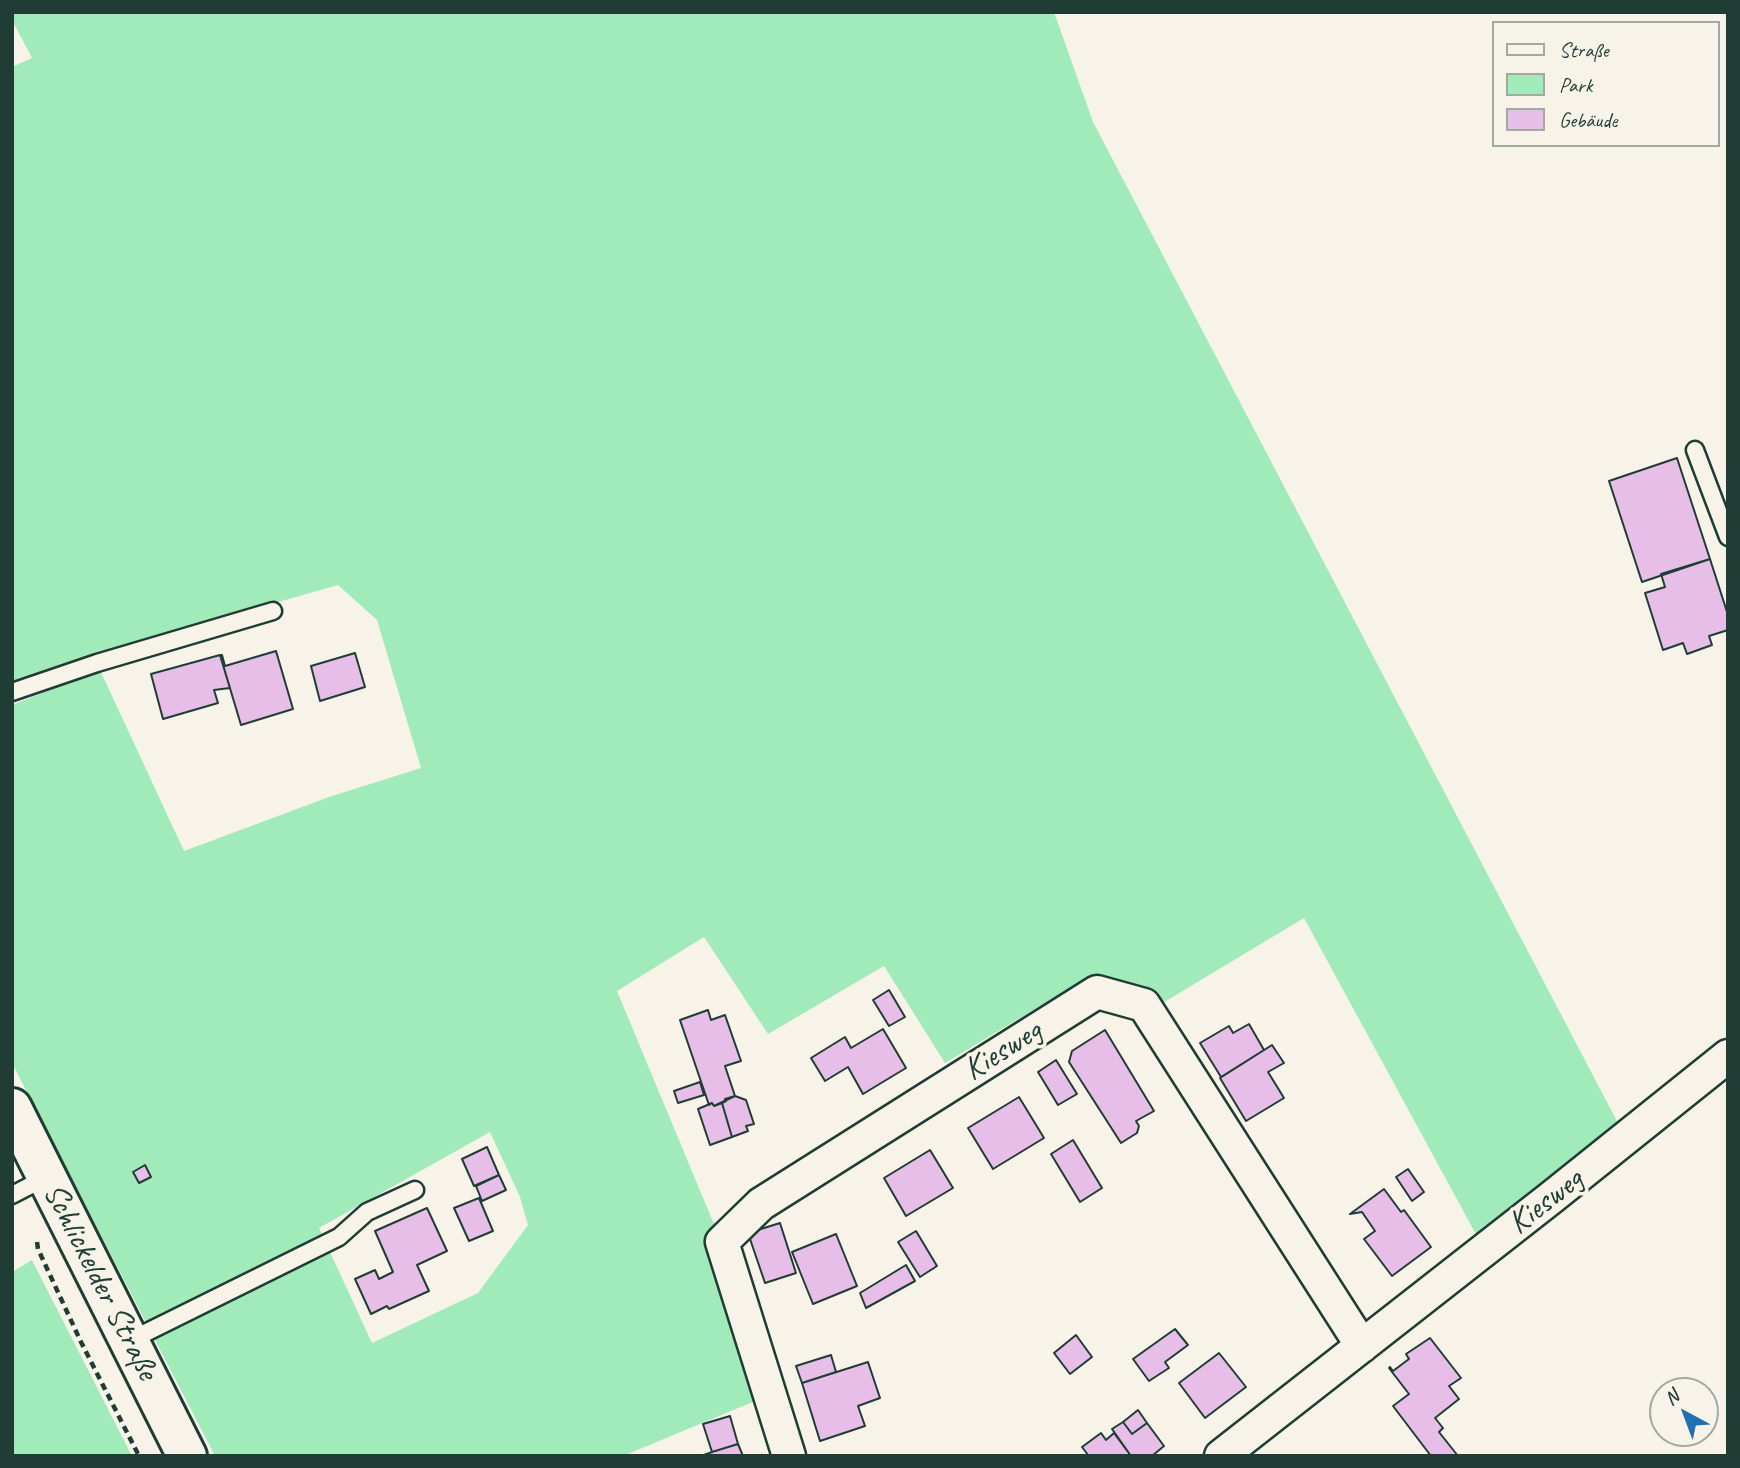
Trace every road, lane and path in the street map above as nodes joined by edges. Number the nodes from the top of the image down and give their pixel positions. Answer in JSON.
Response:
{"nodes":[{"id":1,"x":1695,"y":450,"type":"dead end"},
{"id":2,"x":1728,"y":537,"type":"edge"},
{"id":3,"x":273,"y":611,"type":"dead end"},
{"id":4,"x":12,"y":692,"type":"edge"},
{"id":5,"x":1728,"y":1056,"type":"edge"},
{"id":6,"x":12,"y":1108,"type":"edge"},
{"id":7,"x":47,"y":1177,"type":"junction"},
{"id":8,"x":415,"y":1190,"type":"dead end"},
{"id":9,"x":12,"y":1195,"type":"edge"},
{"id":10,"x":130,"y":1341,"type":"junction"},
{"id":11,"x":1362,"y":1346,"type":"junction"},
{"id":12,"x":187,"y":1456,"type":"edge"},
{"id":13,"x":789,"y":1456,"type":"edge"},
{"id":14,"x":1221,"y":1456,"type":"edge"}],
"edges":[{"from":1,"to":2,"type":"lane"},
{"from":3,"to":4,"type":"lane"},
{"from":5,"to":11,"type":"street","name":"Kiesweg"},
{"from":6,"to":7,"type":"main road","name":"Schlickelder Straße"},
{"from":7,"to":9,"type":"lane"},
{"from":7,"to":10,"type":"main road","name":"Schlickelder Straße"},
{"from":8,"to":10,"type":"lane"},
{"from":10,"to":12,"type":"main road","name":"Schlickelder Straße"},
{"from":11,"to":13,"type":"street","name":"Kiesweg"},
{"from":11,"to":14,"type":"street","name":"Kiesweg"}]}
